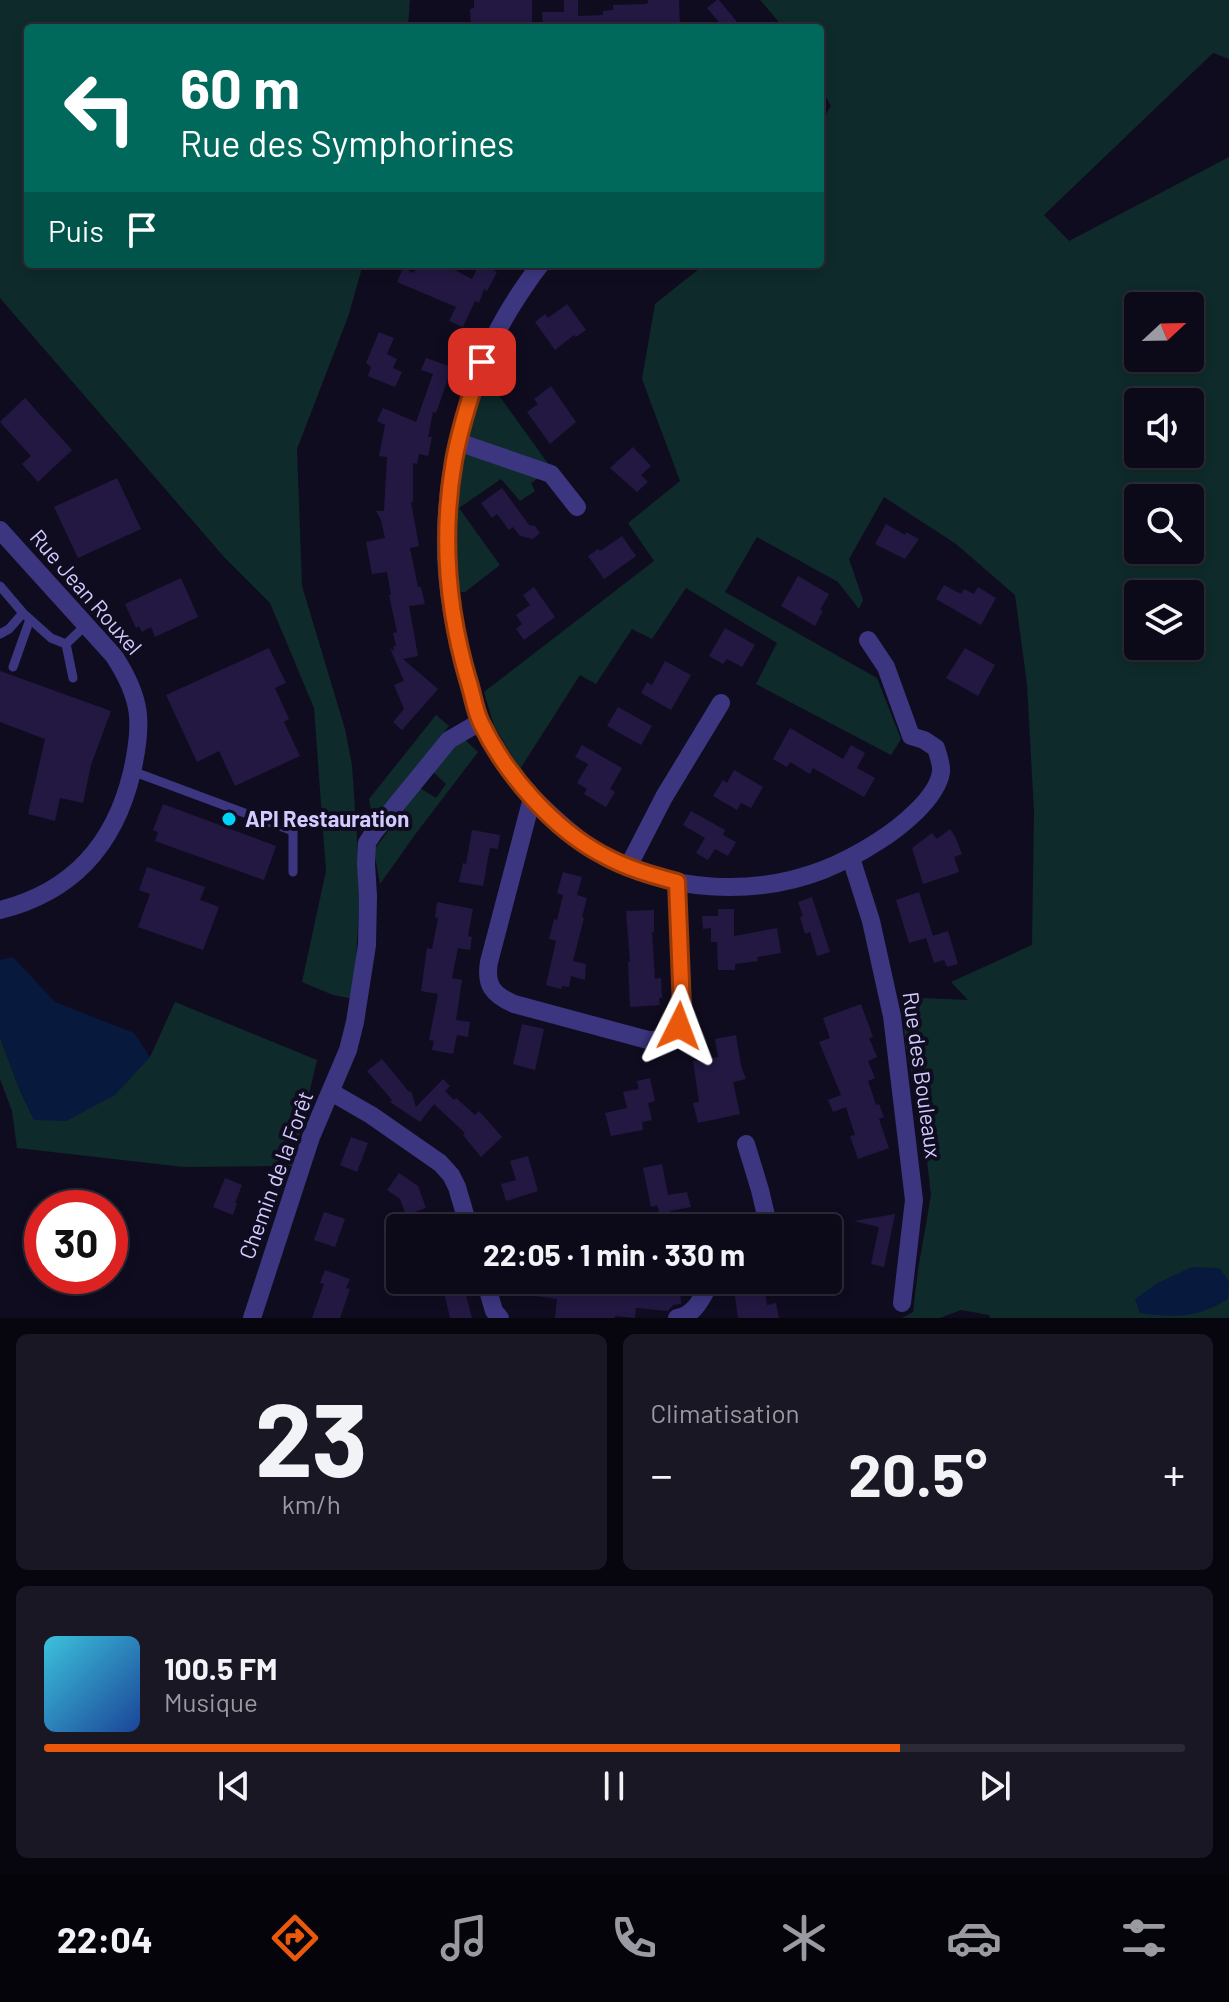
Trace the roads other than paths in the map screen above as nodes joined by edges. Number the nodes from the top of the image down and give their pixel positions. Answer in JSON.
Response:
{"nodes":[{"id":1,"x":538,"y":268,"type":"edge"},
{"id":2,"x":458,"y":442,"type":"junction"},
{"id":3,"x":577,"y":507,"type":"dead end"},
{"id":4,"x":0,"y":530,"type":"edge"},
{"id":5,"x":0,"y":586,"type":"edge"},
{"id":6,"x":27,"y":616,"type":"junction"},
{"id":7,"x":86,"y":625,"type":"junction"},
{"id":8,"x":0,"y":634,"type":"edge"},
{"id":9,"x":868,"y":640,"type":"dead end"},
{"id":10,"x":66,"y":644,"type":"junction"},
{"id":11,"x":13,"y":667,"type":"dead end"},
{"id":12,"x":73,"y":678,"type":"dead end"},
{"id":13,"x":721,"y":703,"type":"dead end"},
{"id":14,"x":480,"y":722,"type":"junction"},
{"id":15,"x":132,"y":771,"type":"junction"},
{"id":16,"x":532,"y":798,"type":"junction"},
{"id":17,"x":851,"y":858,"type":"junction"},
{"id":18,"x":628,"y":867,"type":"junction"},
{"id":19,"x":293,"y":872,"type":"dead end"},
{"id":20,"x":677,"y":882,"type":"junction"},
{"id":21,"x":0,"y":910,"type":"edge"},
{"id":22,"x":331,"y":1092,"type":"junction"},
{"id":23,"x":746,"y":1144,"type":"dead end"},
{"id":24,"x":465,"y":1214,"type":"edge"},
{"id":25,"x":766,"y":1214,"type":"edge"},
{"id":26,"x":489,"y":1294,"type":"edge"},
{"id":27,"x":703,"y":1294,"type":"edge"},
{"id":28,"x":902,"y":1303,"type":"dead end"},
{"id":29,"x":252,"y":1318,"type":"edge"},
{"id":30,"x":500,"y":1318,"type":"edge"},
{"id":31,"x":677,"y":1318,"type":"edge"}],
"edges":[{"from":1,"to":2,"type":"street"},
{"from":2,"to":3,"type":"street"},
{"from":2,"to":14,"type":"street"},
{"from":4,"to":7,"type":"street","name":"Rue Jean Rouxel"},
{"from":5,"to":6,"type":"lane"},
{"from":6,"to":8,"type":"lane"},
{"from":6,"to":10,"type":"lane"},
{"from":6,"to":11,"type":"lane"},
{"from":7,"to":10,"type":"lane"},
{"from":7,"to":15,"type":"street","name":"Rue Jean Rouxel"},
{"from":9,"to":17,"type":"street"},
{"from":10,"to":12,"type":"lane"},
{"from":13,"to":18,"type":"street"},
{"from":14,"to":16,"type":"street"},
{"from":14,"to":22,"type":"street","name":"Chemin de la Forêt"},
{"from":15,"to":19,"type":"lane"},
{"from":15,"to":21,"type":"street","name":"Rue Jean Rouxel"},
{"from":16,"to":18,"type":"street"},
{"from":16,"to":20,"type":"street"},
{"from":17,"to":20,"type":"street"},
{"from":17,"to":28,"type":"street","name":"Rue des Bouleaux"},
{"from":18,"to":20,"type":"street"},
{"from":22,"to":24,"type":"street"},
{"from":22,"to":29,"type":"street","name":"Chemin de la Forêt"},
{"from":23,"to":25,"type":"street"},
{"from":26,"to":30,"type":"street"},
{"from":27,"to":31,"type":"street"}]}
